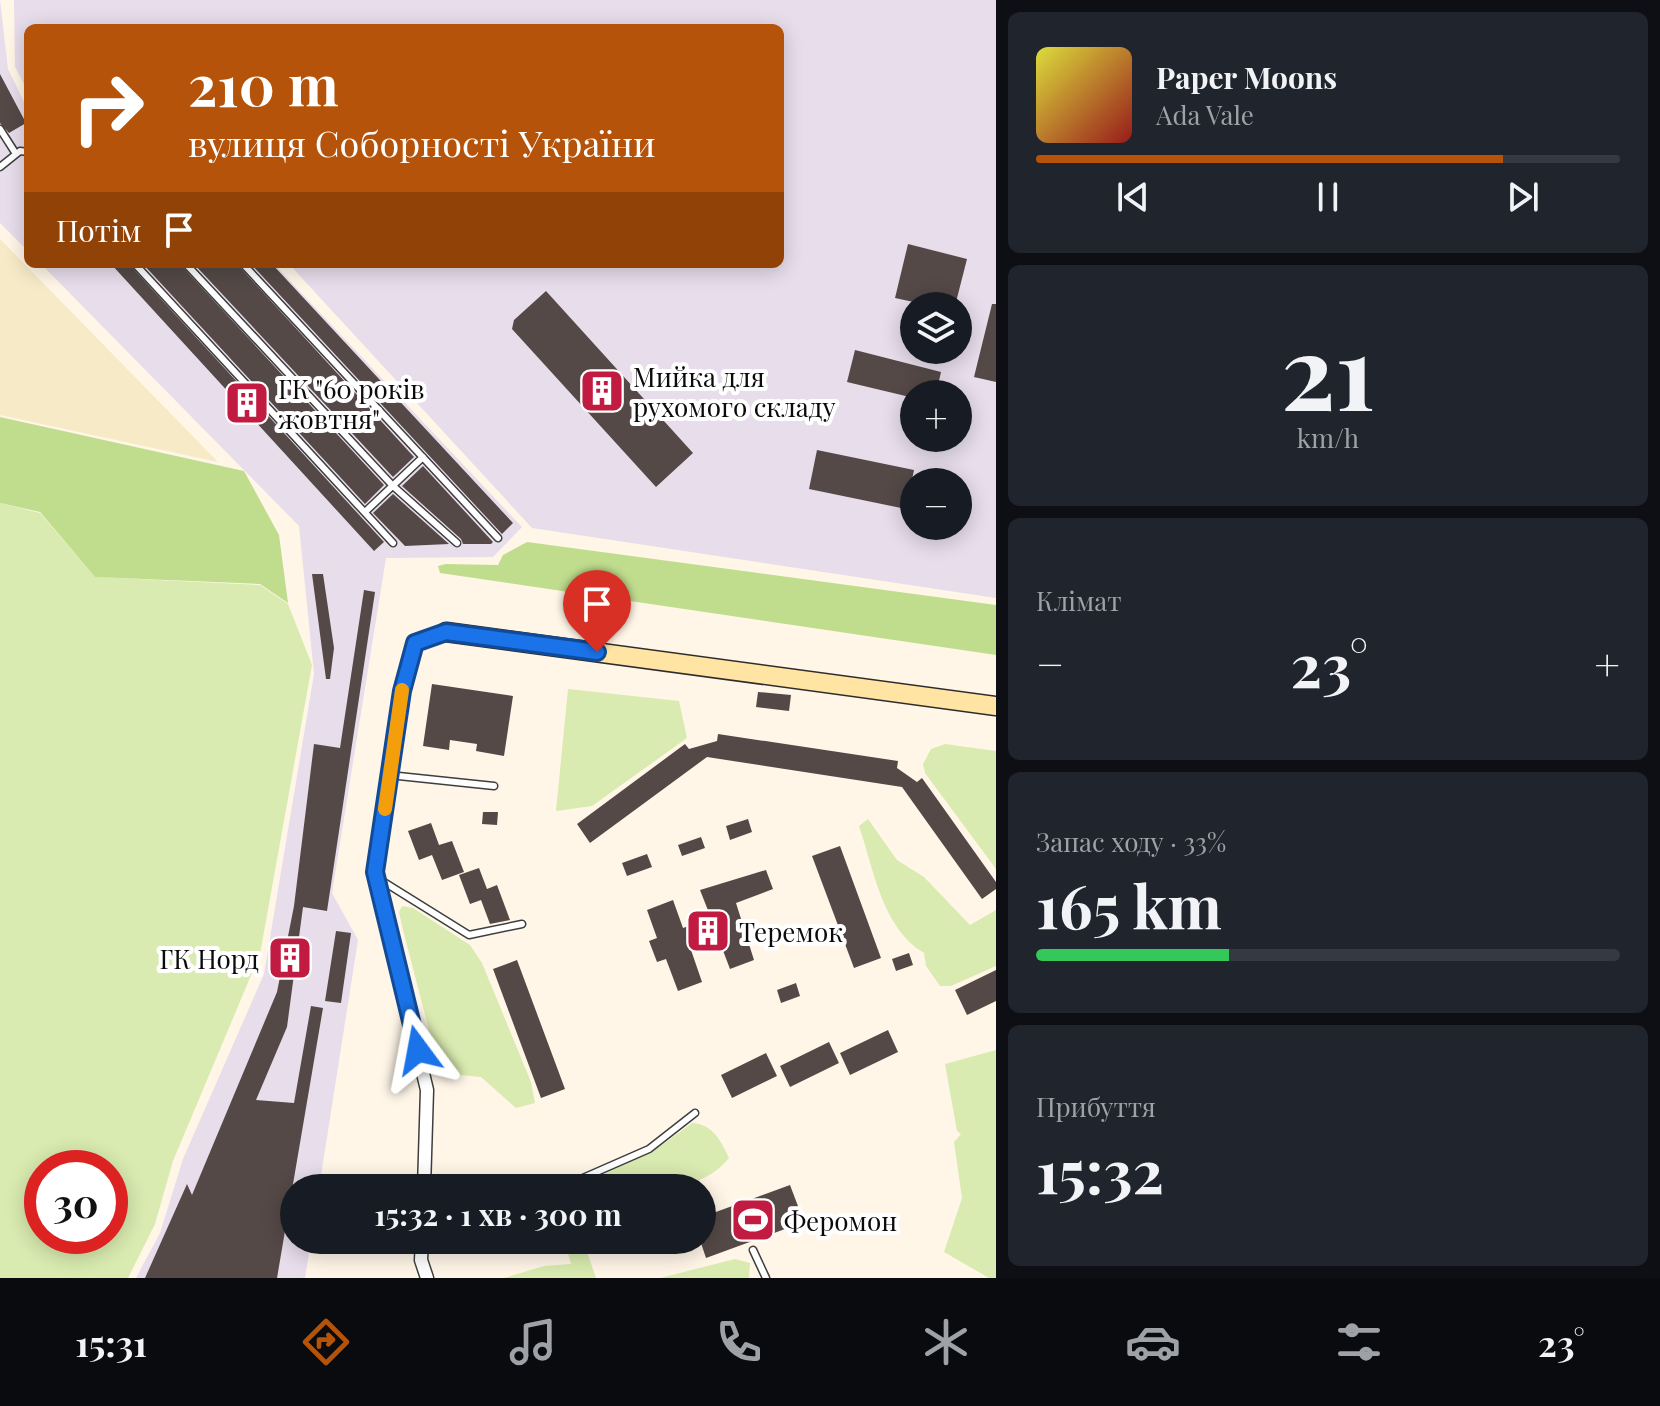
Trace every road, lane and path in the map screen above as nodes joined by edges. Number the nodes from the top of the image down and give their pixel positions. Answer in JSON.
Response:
{"nodes":[{"id":1,"x":0,"y":129,"type":"edge"},
{"id":2,"x":24,"y":153,"type":"edge"},
{"id":3,"x":16,"y":154,"type":"junction"},
{"id":4,"x":0,"y":167,"type":"edge"},
{"id":5,"x":139,"y":268,"type":"edge"},
{"id":6,"x":190,"y":268,"type":"edge"},
{"id":7,"x":247,"y":268,"type":"edge"},
{"id":8,"x":423,"y":457,"type":"junction"},
{"id":9,"x":393,"y":486,"type":"junction"},
{"id":10,"x":365,"y":512,"type":"junction"},
{"id":11,"x":498,"y":538,"type":"dead end"},
{"id":12,"x":393,"y":543,"type":"dead end"},
{"id":13,"x":457,"y":543,"type":"dead end"},
{"id":14,"x":446,"y":632,"type":"joint"},
{"id":15,"x":996,"y":706,"type":"edge"},
{"id":16,"x":389,"y":775,"type":"junction"},
{"id":17,"x":494,"y":786,"type":"dead end"},
{"id":18,"x":376,"y":878,"type":"junction"},
{"id":19,"x":522,"y":924,"type":"dead end"},
{"id":20,"x":695,"y":1113,"type":"dead end"},
{"id":21,"x":424,"y":1174,"type":"edge"},
{"id":22,"x":592,"y":1174,"type":"edge"},
{"id":23,"x":753,"y":1250,"type":"dead end"},
{"id":24,"x":421,"y":1254,"type":"edge"},
{"id":25,"x":427,"y":1278,"type":"edge"},
{"id":26,"x":766,"y":1278,"type":"edge"}],
"edges":[{"from":1,"to":3,"type":"lane"},
{"from":2,"to":3,"type":"lane"},
{"from":3,"to":4,"type":"lane"},
{"from":5,"to":10,"type":"lane"},
{"from":6,"to":9,"type":"lane"},
{"from":7,"to":8,"type":"lane"},
{"from":8,"to":9,"type":"lane"},
{"from":8,"to":11,"type":"lane"},
{"from":9,"to":10,"type":"lane"},
{"from":9,"to":13,"type":"lane"},
{"from":10,"to":12,"type":"lane"},
{"from":14,"to":15,"type":"street"},
{"from":14,"to":16,"type":"street"},
{"from":16,"to":17,"type":"lane"},
{"from":16,"to":18,"type":"street"},
{"from":18,"to":19,"type":"lane"},
{"from":18,"to":21,"type":"street"},
{"from":20,"to":22,"type":"lane"},
{"from":23,"to":26,"type":"lane"},
{"from":24,"to":25,"type":"street"}]}
